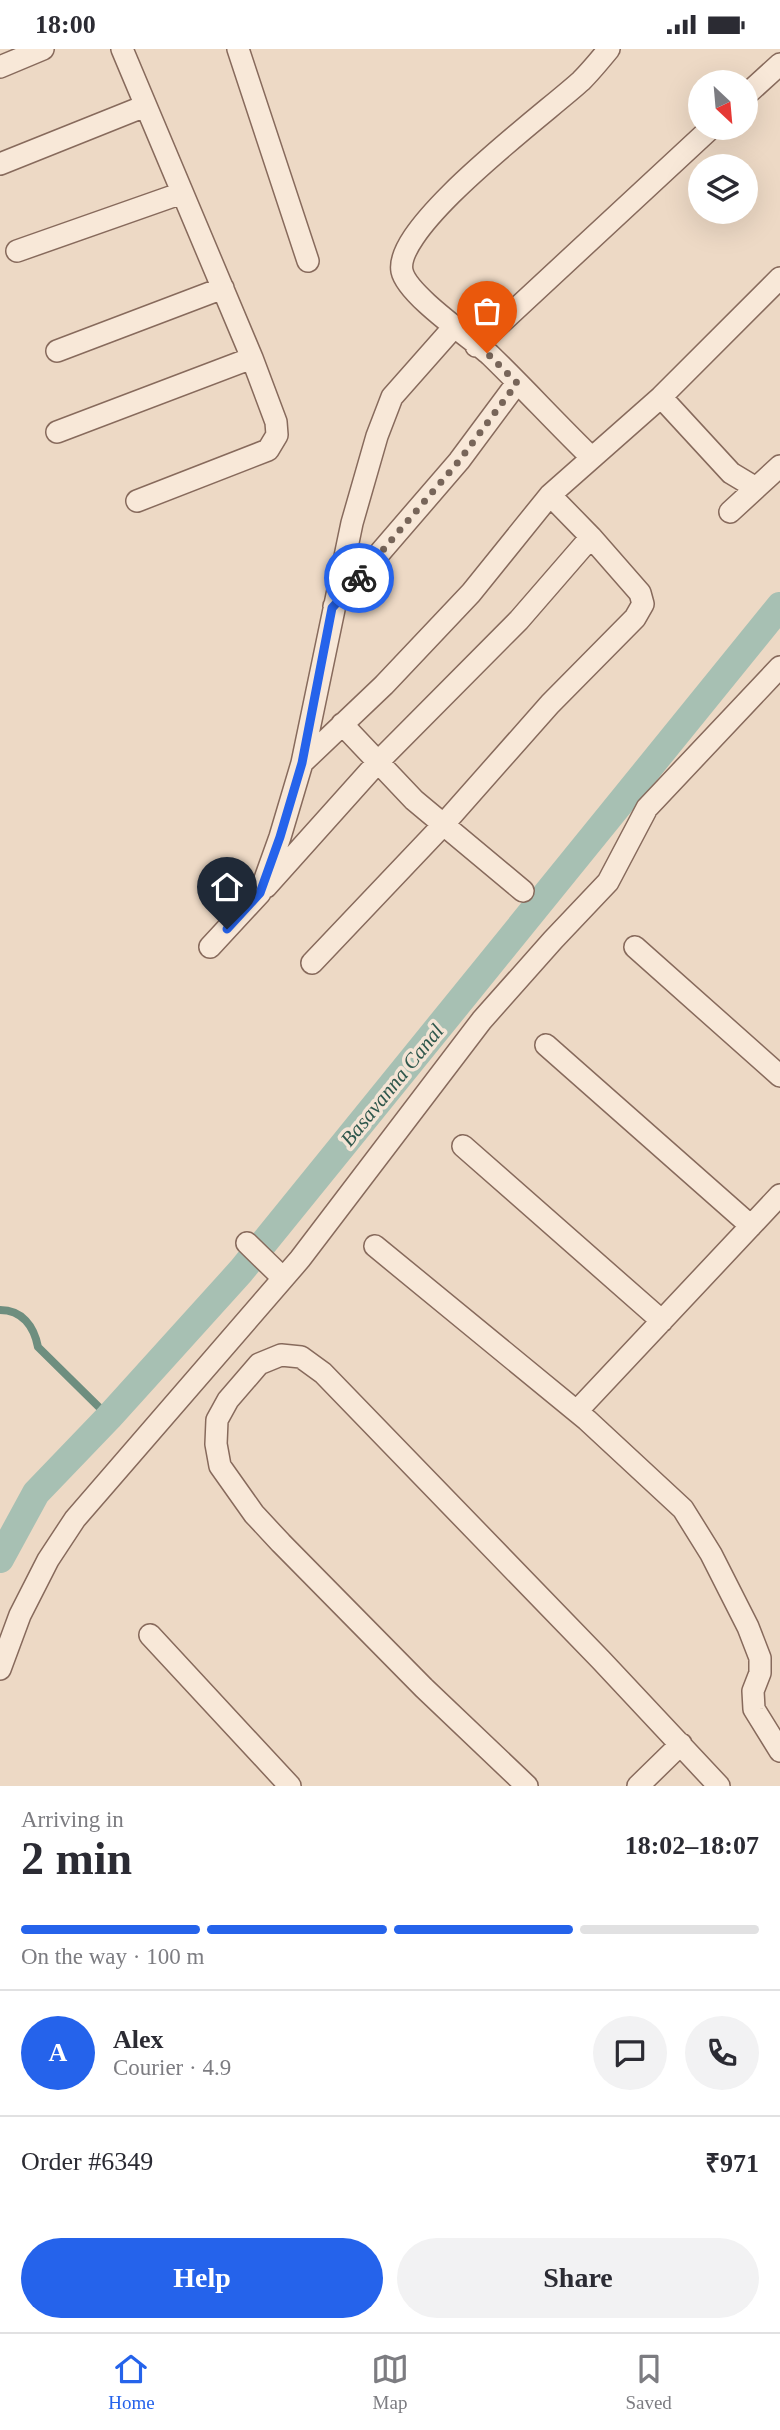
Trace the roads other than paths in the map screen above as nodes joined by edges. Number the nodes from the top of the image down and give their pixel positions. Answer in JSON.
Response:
{"nodes":[{"id":1,"x":43,"y":49,"type":"edge"},
{"id":2,"x":122,"y":49,"type":"edge"},
{"id":3,"x":238,"y":49,"type":"edge"},
{"id":4,"x":609,"y":49,"type":"edge"},
{"id":5,"x":780,"y":64,"type":"edge"},
{"id":6,"x":0,"y":67,"type":"edge"},
{"id":7,"x":758,"y":84,"type":"edge"},
{"id":8,"x":145,"y":106,"type":"junction"},
{"id":9,"x":698,"y":140,"type":"edge"},
{"id":10,"x":0,"y":164,"type":"edge"},
{"id":11,"x":182,"y":193,"type":"junction"},
{"id":12,"x":17,"y":251,"type":"dead end"},
{"id":13,"x":308,"y":261,"type":"dead end"},
{"id":14,"x":780,"y":278,"type":"edge"},
{"id":15,"x":223,"y":288,"type":"junction"},
{"id":16,"x":453,"y":328,"type":"junction"},
{"id":17,"x":476,"y":346,"type":"junction"},
{"id":18,"x":57,"y":351,"type":"dead end"},
{"id":19,"x":252,"y":358,"type":"junction"},
{"id":20,"x":517,"y":383,"type":"junction"},
{"id":21,"x":661,"y":397,"type":"junction"},
{"id":22,"x":57,"y":432,"type":"dead end"},
{"id":23,"x":591,"y":457,"type":"junction"},
{"id":24,"x":780,"y":466,"type":"edge"},
{"id":25,"x":756,"y":488,"type":"junction"},
{"id":26,"x":550,"y":495,"type":"junction"},
{"id":27,"x":137,"y":501,"type":"dead end"},
{"id":28,"x":730,"y":512,"type":"dead end"},
{"id":29,"x":591,"y":537,"type":"junction"},
{"id":30,"x":332,"y":608,"type":"junction"},
{"id":31,"x":780,"y":667,"type":"edge"},
{"id":32,"x":342,"y":724,"type":"junction"},
{"id":33,"x":378,"y":762,"type":"junction"},
{"id":34,"x":302,"y":763,"type":"junction"},
{"id":35,"x":443,"y":825,"type":"junction"},
{"id":36,"x":523,"y":891,"type":"dead end"},
{"id":37,"x":260,"y":893,"type":"junction"},
{"id":38,"x":210,"y":947,"type":"dead end"},
{"id":39,"x":635,"y":947,"type":"dead end"},
{"id":40,"x":312,"y":963,"type":"dead end"},
{"id":41,"x":546,"y":1045,"type":"dead end"},
{"id":42,"x":780,"y":1076,"type":"edge"},
{"id":43,"x":463,"y":1146,"type":"dead end"},
{"id":44,"x":780,"y":1195,"type":"edge"},
{"id":45,"x":751,"y":1226,"type":"junction"},
{"id":46,"x":247,"y":1243,"type":"dead end"},
{"id":47,"x":375,"y":1246,"type":"dead end"},
{"id":48,"x":277,"y":1272,"type":"junction"},
{"id":49,"x":662,"y":1321,"type":"junction"},
{"id":50,"x":576,"y":1411,"type":"junction"},
{"id":51,"x":150,"y":1635,"type":"dead end"},
{"id":52,"x":0,"y":1669,"type":"edge"},
{"id":53,"x":681,"y":1744,"type":"junction"},
{"id":54,"x":780,"y":1751,"type":"edge"},
{"id":55,"x":290,"y":1786,"type":"edge"},
{"id":56,"x":527,"y":1786,"type":"edge"},
{"id":57,"x":638,"y":1786,"type":"edge"},
{"id":58,"x":719,"y":1786,"type":"edge"}],
"edges":[{"from":1,"to":6,"type":"street"},
{"from":2,"to":8,"type":"street"},
{"from":3,"to":13,"type":"street"},
{"from":4,"to":16,"type":"street"},
{"from":5,"to":7,"type":"street"},
{"from":8,"to":10,"type":"street"},
{"from":8,"to":11,"type":"street"},
{"from":9,"to":17,"type":"street"},
{"from":11,"to":12,"type":"street"},
{"from":11,"to":15,"type":"street"},
{"from":14,"to":21,"type":"street"},
{"from":15,"to":18,"type":"street"},
{"from":15,"to":19,"type":"street"},
{"from":16,"to":17,"type":"street"},
{"from":16,"to":30,"type":"street"},
{"from":17,"to":20,"type":"street"},
{"from":19,"to":22,"type":"street"},
{"from":19,"to":27,"type":"street"},
{"from":20,"to":23,"type":"street"},
{"from":20,"to":30,"type":"street"},
{"from":21,"to":23,"type":"street"},
{"from":21,"to":25,"type":"street"},
{"from":23,"to":26,"type":"street"},
{"from":24,"to":25,"type":"street"},
{"from":25,"to":28,"type":"street"},
{"from":26,"to":29,"type":"street"},
{"from":26,"to":32,"type":"street"},
{"from":29,"to":33,"type":"street"},
{"from":29,"to":35,"type":"street"},
{"from":30,"to":34,"type":"street"},
{"from":31,"to":48,"type":"street"},
{"from":32,"to":33,"type":"street"},
{"from":32,"to":34,"type":"street"},
{"from":33,"to":35,"type":"street"},
{"from":33,"to":37,"type":"street"},
{"from":34,"to":37,"type":"street"},
{"from":35,"to":36,"type":"street"},
{"from":35,"to":40,"type":"street"},
{"from":37,"to":38,"type":"street"},
{"from":39,"to":42,"type":"street"},
{"from":41,"to":45,"type":"street"},
{"from":43,"to":49,"type":"street"},
{"from":44,"to":45,"type":"street"},
{"from":45,"to":49,"type":"street"},
{"from":46,"to":48,"type":"street"},
{"from":47,"to":50,"type":"street"},
{"from":48,"to":52,"type":"street"},
{"from":49,"to":50,"type":"street"},
{"from":50,"to":54,"type":"street"},
{"from":51,"to":55,"type":"street"},
{"from":53,"to":56,"type":"street"},
{"from":53,"to":57,"type":"street"},
{"from":53,"to":58,"type":"street"}]}
